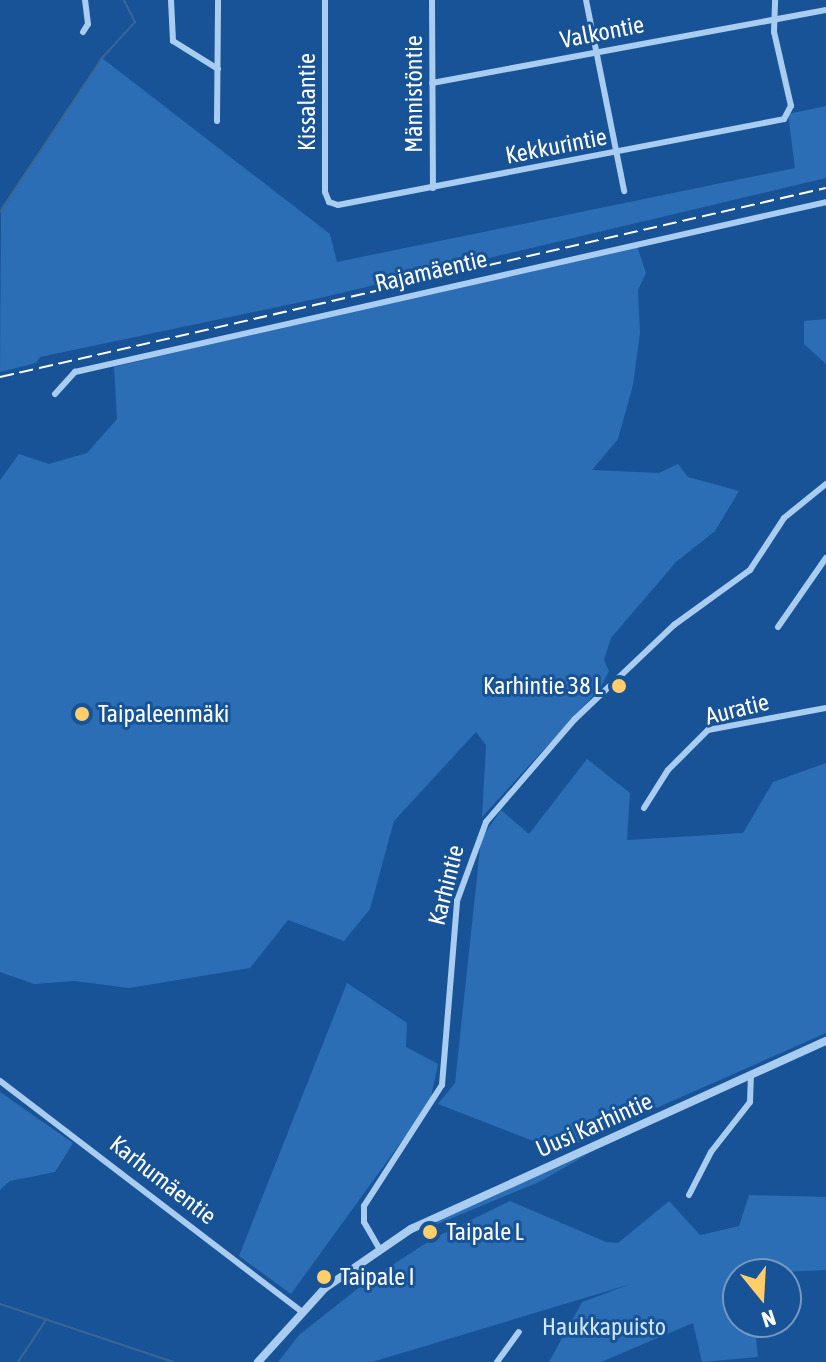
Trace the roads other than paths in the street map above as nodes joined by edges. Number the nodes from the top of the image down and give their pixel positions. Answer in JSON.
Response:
{"nodes":[{"id":1,"x":85,"y":0,"type":"edge"},
{"id":2,"x":171,"y":0,"type":"edge"},
{"id":3,"x":218,"y":0,"type":"edge"},
{"id":4,"x":325,"y":0,"type":"edge"},
{"id":5,"x":432,"y":0,"type":"edge"},
{"id":6,"x":586,"y":0,"type":"edge"},
{"id":7,"x":775,"y":0,"type":"edge"},
{"id":8,"x":826,"y":10,"type":"edge"},
{"id":9,"x":778,"y":17,"type":"junction"},
{"id":10,"x":83,"y":32,"type":"dead end"},
{"id":11,"x":596,"y":51,"type":"junction"},
{"id":12,"x":218,"y":69,"type":"junction"},
{"id":13,"x":432,"y":83,"type":"junction"},
{"id":14,"x":217,"y":121,"type":"dead end"},
{"id":15,"x":616,"y":152,"type":"junction"},
{"id":16,"x":433,"y":188,"type":"junction"},
{"id":17,"x":624,"y":191,"type":"dead end"},
{"id":18,"x":329,"y":202,"type":"joint"},
{"id":19,"x":826,"y":202,"type":"edge"},
{"id":20,"x":55,"y":394,"type":"dead end"},
{"id":21,"x":826,"y":484,"type":"edge"},
{"id":22,"x":826,"y":558,"type":"edge"},
{"id":23,"x":778,"y":627,"type":"dead end"},
{"id":24,"x":826,"y":708,"type":"edge"},
{"id":25,"x":644,"y":808,"type":"dead end"},
{"id":26,"x":826,"y":1041,"type":"edge"},
{"id":27,"x":751,"y":1078,"type":"junction"},
{"id":28,"x":0,"y":1081,"type":"edge"},
{"id":29,"x":689,"y":1195,"type":"dead end"},
{"id":30,"x":379,"y":1248,"type":"junction"},
{"id":31,"x":301,"y":1311,"type":"junction"},
{"id":32,"x":519,"y":1332,"type":"dead end"},
{"id":33,"x":258,"y":1362,"type":"edge"},
{"id":34,"x":497,"y":1362,"type":"edge"}],
"edges":[{"from":1,"to":10,"type":"street"},
{"from":2,"to":12,"type":"street"},
{"from":3,"to":12,"type":"street"},
{"from":4,"to":18,"type":"street","name":"Kissalantie"},
{"from":5,"to":13,"type":"street","name":"Männistöntie"},
{"from":6,"to":11,"type":"street"},
{"from":7,"to":9,"type":"street"},
{"from":8,"to":9,"type":"street","name":"Valkontie"},
{"from":9,"to":11,"type":"street","name":"Valkontie"},
{"from":9,"to":15,"type":"street","name":"Kekkurintie"},
{"from":11,"to":13,"type":"street","name":"Valkontie"},
{"from":11,"to":15,"type":"street"},
{"from":12,"to":14,"type":"street"},
{"from":13,"to":16,"type":"street","name":"Männistöntie"},
{"from":15,"to":16,"type":"street","name":"Kekkurintie"},
{"from":15,"to":17,"type":"street"},
{"from":16,"to":18,"type":"street","name":"Kekkurintie"},
{"from":19,"to":20,"type":"street","name":"Rajamäentie"},
{"from":21,"to":30,"type":"street","name":"Karhintie"},
{"from":22,"to":23,"type":"street"},
{"from":24,"to":25,"type":"street","name":"Auratie"},
{"from":26,"to":27,"type":"street","name":"Uusi Karhintie"},
{"from":27,"to":29,"type":"street"},
{"from":27,"to":30,"type":"street","name":"Uusi Karhintie"},
{"from":28,"to":31,"type":"street","name":"Karhumäentie"},
{"from":30,"to":31,"type":"street"},
{"from":31,"to":33,"type":"street"},
{"from":32,"to":34,"type":"street"}]}
